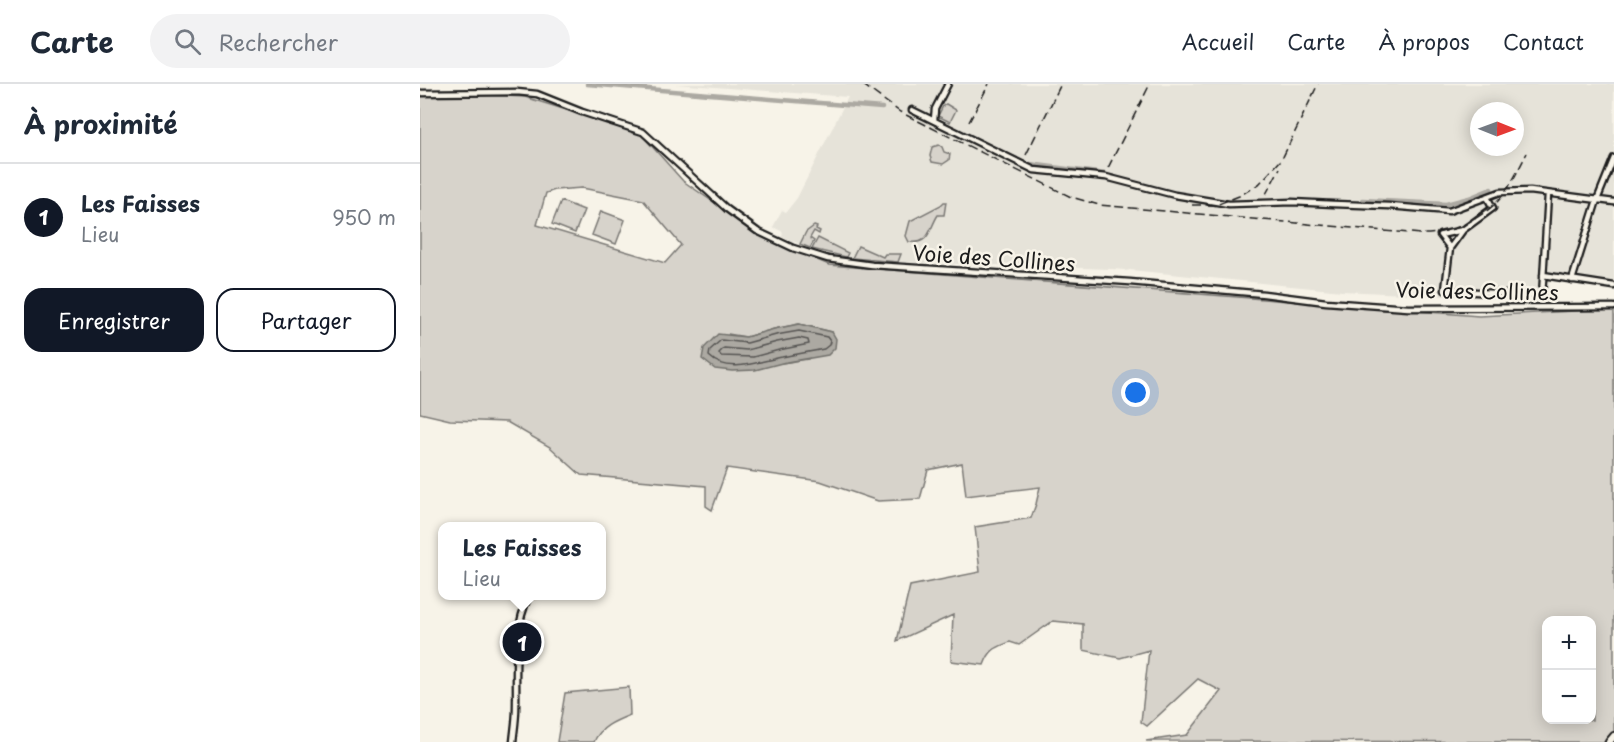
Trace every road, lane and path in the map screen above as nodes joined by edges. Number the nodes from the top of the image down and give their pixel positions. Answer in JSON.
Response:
{"nodes":[{"id":1,"x":948,"y":84,"type":"edge"},
{"id":2,"x":420,"y":93,"type":"edge"},
{"id":3,"x":912,"y":110,"type":"dead end"},
{"id":4,"x":934,"y":120,"type":"junction"},
{"id":5,"x":1614,"y":158,"type":"edge"},
{"id":6,"x":1548,"y":194,"type":"junction"},
{"id":7,"x":1487,"y":197,"type":"junction"},
{"id":8,"x":1597,"y":200,"type":"junction"},
{"id":9,"x":1614,"y":202,"type":"edge"},
{"id":10,"x":1463,"y":230,"type":"junction"},
{"id":11,"x":1450,"y":248,"type":"junction"},
{"id":12,"x":1543,"y":275,"type":"junction"},
{"id":13,"x":1572,"y":279,"type":"junction"},
{"id":14,"x":1614,"y":286,"type":"edge"},
{"id":15,"x":1614,"y":308,"type":"edge"},
{"id":16,"x":527,"y":600,"type":"edge"},
{"id":17,"x":513,"y":742,"type":"edge"}],
"edges":[{"from":1,"to":4,"type":"street"},
{"from":2,"to":15,"type":"street","name":"Voie des Collines"},
{"from":3,"to":4,"type":"street"},
{"from":4,"to":7,"type":"street"},
{"from":5,"to":8,"type":"street"},
{"from":6,"to":7,"type":"street"},
{"from":6,"to":8,"type":"street"},
{"from":6,"to":12,"type":"street"},
{"from":7,"to":10,"type":"street"},
{"from":8,"to":9,"type":"street"},
{"from":8,"to":13,"type":"street"},
{"from":10,"to":11,"type":"street"},
{"from":10,"to":11,"type":"street"},
{"from":11,"to":12,"type":"street"},
{"from":12,"to":13,"type":"street"},
{"from":13,"to":14,"type":"street"},
{"from":16,"to":17,"type":"street"}]}
